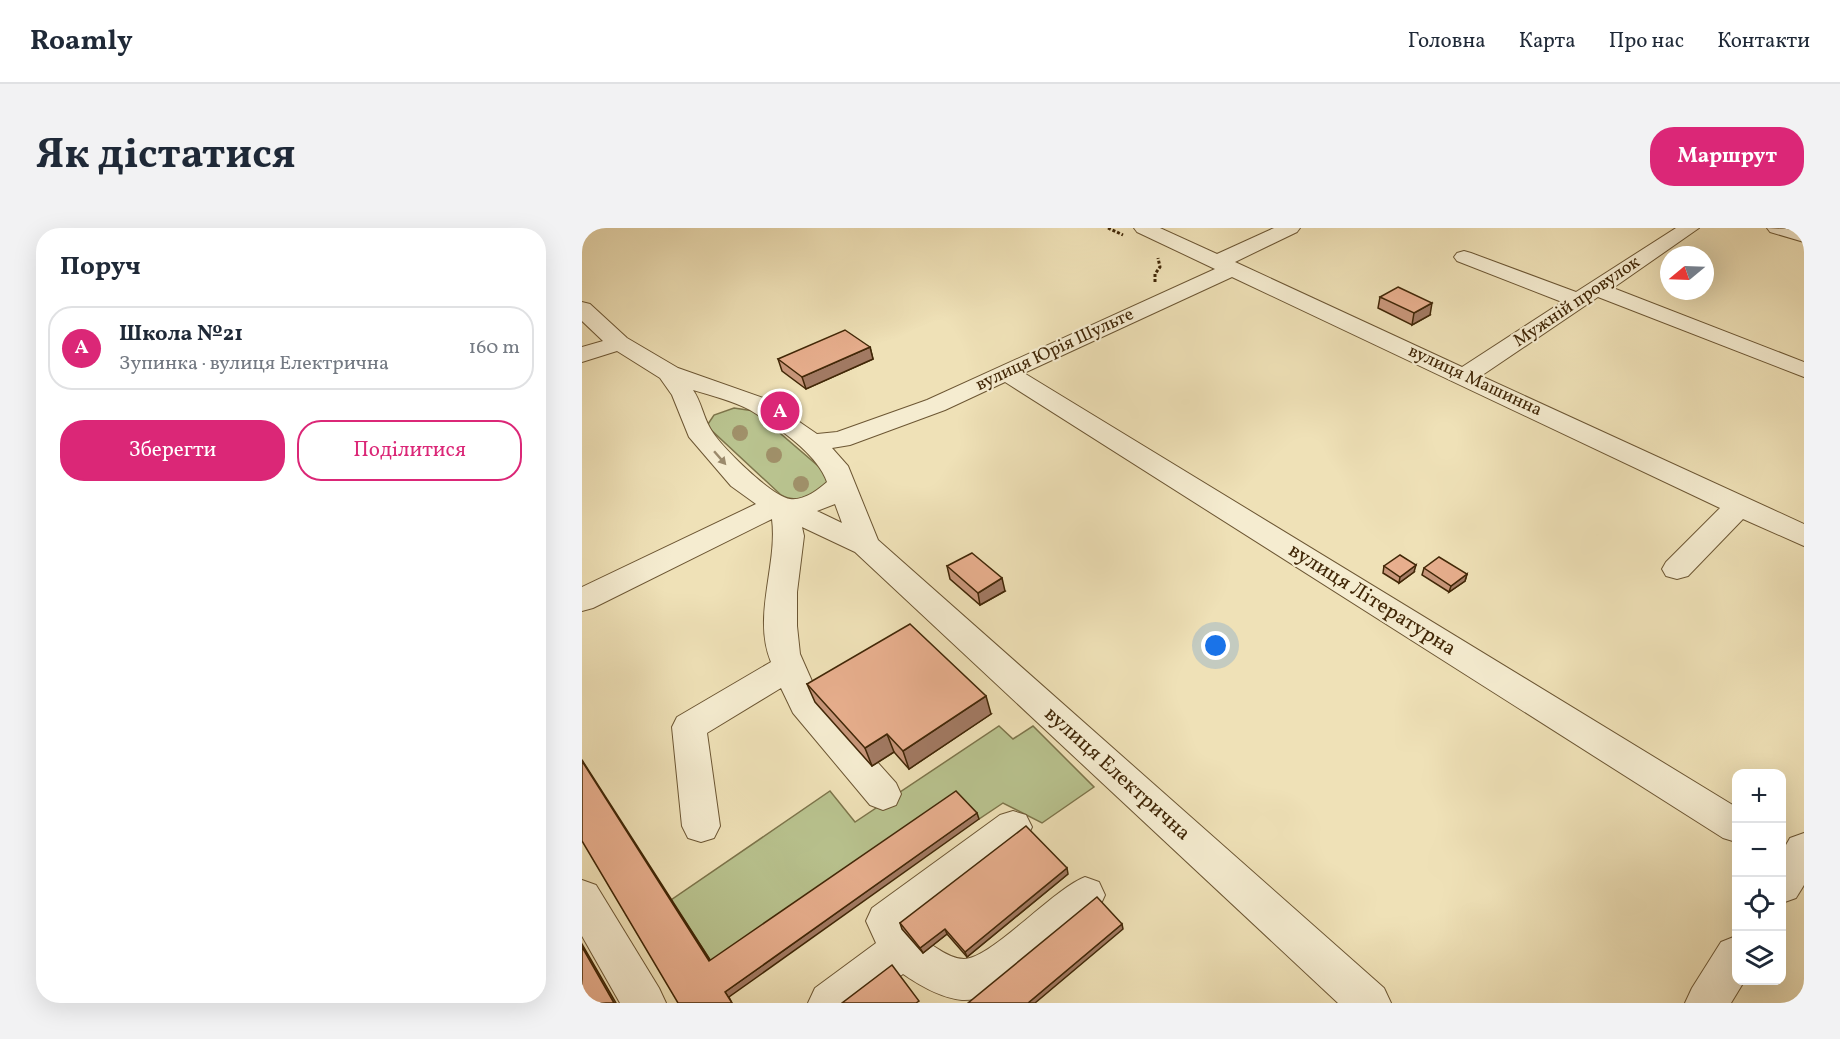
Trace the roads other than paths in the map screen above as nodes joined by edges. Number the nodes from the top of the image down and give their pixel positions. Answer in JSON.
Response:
{"nodes":[{"id":1,"x":1144,"y":228,"type":"edge"},
{"id":2,"x":1290,"y":228,"type":"edge"},
{"id":3,"x":1689,"y":228,"type":"edge"},
{"id":4,"x":1778,"y":228,"type":"edge"},
{"id":5,"x":1804,"y":236,"type":"edge"},
{"id":6,"x":1464,"y":257,"type":"dead end"},
{"id":7,"x":1227,"y":264,"type":"junction"},
{"id":8,"x":1588,"y":295,"type":"junction"},
{"id":9,"x":582,"y":309,"type":"edge"},
{"id":10,"x":619,"y":343,"type":"junction"},
{"id":11,"x":582,"y":355,"type":"edge"},
{"id":12,"x":1804,"y":370,"type":"edge"},
{"id":13,"x":669,"y":373,"type":"junction"},
{"id":14,"x":1007,"y":373,"type":"junction"},
{"id":15,"x":1464,"y":376,"type":"junction"},
{"id":16,"x":740,"y":397,"type":"junction"},
{"id":17,"x":693,"y":420,"type":"junction"},
{"id":18,"x":828,"y":462,"type":"junction"},
{"id":19,"x":1739,"y":506,"type":"junction"},
{"id":20,"x":781,"y":507,"type":"junction"},
{"id":21,"x":1804,"y":536,"type":"edge"},
{"id":22,"x":865,"y":544,"type":"junction"},
{"id":23,"x":1677,"y":568,"type":"dead end"},
{"id":24,"x":582,"y":600,"type":"edge"},
{"id":25,"x":789,"y":667,"type":"junction"},
{"id":26,"x":883,"y":794,"type":"dead end"},
{"id":27,"x":1732,"y":823,"type":"edge"},
{"id":28,"x":701,"y":826,"type":"dead end"},
{"id":29,"x":1013,"y":827,"type":"dead end"},
{"id":30,"x":1085,"y":895,"type":"dead end"},
{"id":31,"x":582,"y":898,"type":"edge"},
{"id":32,"x":902,"y":949,"type":"junction"},
{"id":33,"x":1732,"y":964,"type":"edge"},
{"id":34,"x":644,"y":1003,"type":"edge"},
{"id":35,"x":830,"y":1003,"type":"edge"},
{"id":36,"x":1369,"y":1003,"type":"edge"},
{"id":37,"x":1707,"y":1003,"type":"edge"}],
"edges":[{"from":1,"to":7,"type":"street","name":"вулиця Машинна"},
{"from":2,"to":7,"type":"street","name":"вулиця Юрія Шульте"},
{"from":3,"to":8,"type":"street","name":"Мужній провулок"},
{"from":4,"to":5,"type":"street"},
{"from":6,"to":8,"type":"street"},
{"from":7,"to":14,"type":"street","name":"вулиця Юрія Шульте"},
{"from":7,"to":15,"type":"street","name":"вулиця Машинна"},
{"from":8,"to":12,"type":"street"},
{"from":8,"to":15,"type":"street","name":"Мужній провулок"},
{"from":9,"to":10,"type":"street","name":"вулиця Електрична"},
{"from":10,"to":11,"type":"street"},
{"from":10,"to":13,"type":"street","name":"вулиця Електрична"},
{"from":13,"to":16,"type":"street","name":"вулиця Електрична"},
{"from":13,"to":17,"type":"street","name":"вулиця Електрична"},
{"from":14,"to":18,"type":"street","name":"вулиця Юрія Шульте"},
{"from":14,"to":27,"type":"street","name":"вулиця Літературна"},
{"from":15,"to":19,"type":"street","name":"вулиця Машинна"},
{"from":16,"to":17,"type":"street"},
{"from":16,"to":18,"type":"street","name":"вулиця Електрична"},
{"from":17,"to":20,"type":"street","name":"вулиця Електрична","one_way":true},
{"from":18,"to":20,"type":"street","name":"вулиця Юрія Шульте"},
{"from":18,"to":22,"type":"street","name":"вулиця Електрична"},
{"from":19,"to":21,"type":"street","name":"вулиця Машинна"},
{"from":19,"to":23,"type":"street"},
{"from":20,"to":22,"type":"street","name":"вулиця Електрична"},
{"from":20,"to":24,"type":"street","name":"вулиця Юрія Шульте"},
{"from":20,"to":25,"type":"street"},
{"from":22,"to":36,"type":"street","name":"вулиця Електрична"},
{"from":25,"to":26,"type":"street"},
{"from":25,"to":28,"type":"street"},
{"from":29,"to":32,"type":"street"},
{"from":30,"to":32,"type":"street"},
{"from":31,"to":34,"type":"street"},
{"from":32,"to":35,"type":"street"},
{"from":33,"to":37,"type":"street"}]}
